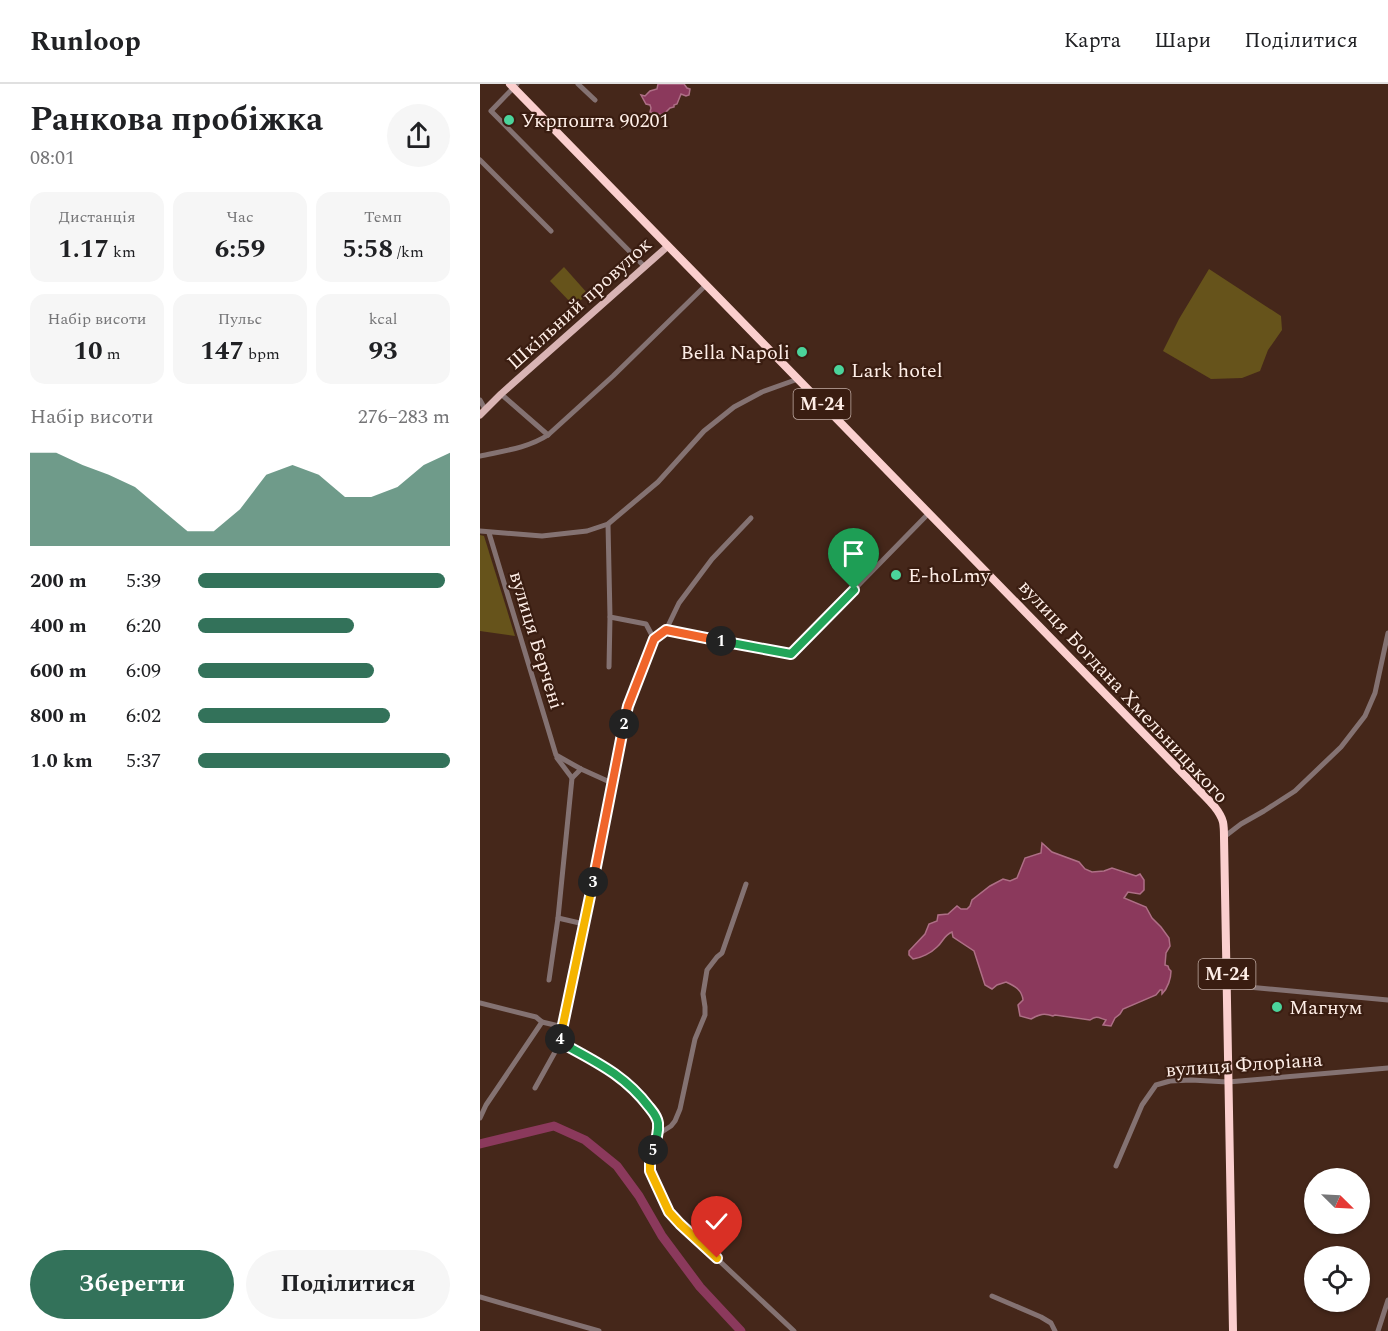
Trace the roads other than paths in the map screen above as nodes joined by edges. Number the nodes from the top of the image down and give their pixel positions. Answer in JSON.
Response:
{"nodes":[{"id":1,"x":578,"y":84,"type":"edge"},
{"id":2,"x":513,"y":85,"type":"edge"},
{"id":3,"x":595,"y":100,"type":"dead end"},
{"id":4,"x":480,"y":160,"type":"edge"},
{"id":5,"x":551,"y":231,"type":"dead end"},
{"id":6,"x":668,"y":246,"type":"junction"},
{"id":7,"x":645,"y":267,"type":"junction"},
{"id":8,"x":706,"y":285,"type":"junction"},
{"id":9,"x":798,"y":379,"type":"junction"},
{"id":10,"x":501,"y":394,"type":"junction"},
{"id":11,"x":480,"y":400,"type":"edge"},
{"id":12,"x":483,"y":412,"type":"edge"},
{"id":13,"x":548,"y":435,"type":"junction"},
{"id":14,"x":480,"y":456,"type":"edge"},
{"id":15,"x":929,"y":513,"type":"junction"},
{"id":16,"x":751,"y":518,"type":"dead end"},
{"id":17,"x":608,"y":524,"type":"junction"},
{"id":18,"x":480,"y":531,"type":"edge"},
{"id":19,"x":489,"y":533,"type":"junction"},
{"id":20,"x":610,"y":617,"type":"junction"},
{"id":21,"x":666,"y":630,"type":"junction"},
{"id":22,"x":1388,"y":633,"type":"edge"},
{"id":23,"x":654,"y":639,"type":"junction"},
{"id":24,"x":609,"y":667,"type":"dead end"},
{"id":25,"x":556,"y":755,"type":"junction"},
{"id":26,"x":581,"y":770,"type":"junction"},
{"id":27,"x":572,"y":778,"type":"junction"},
{"id":28,"x":612,"y":783,"type":"junction"},
{"id":29,"x":1224,"y":837,"type":"junction"},
{"id":30,"x":746,"y":884,"type":"dead end"},
{"id":31,"x":558,"y":918,"type":"junction"},
{"id":32,"x":584,"y":924,"type":"junction"},
{"id":33,"x":549,"y":980,"type":"dead end"},
{"id":34,"x":1227,"y":986,"type":"junction"},
{"id":35,"x":1388,"y":1000,"type":"edge"},
{"id":36,"x":480,"y":1003,"type":"edge"},
{"id":37,"x":543,"y":1022,"type":"junction"},
{"id":38,"x":564,"y":1023,"type":"junction"},
{"id":39,"x":560,"y":1042,"type":"junction"},
{"id":40,"x":1388,"y":1068,"type":"edge"},
{"id":41,"x":1228,"y":1082,"type":"junction"},
{"id":42,"x":535,"y":1088,"type":"dead end"},
{"id":43,"x":480,"y":1118,"type":"edge"},
{"id":44,"x":657,"y":1135,"type":"junction"},
{"id":45,"x":1116,"y":1166,"type":"dead end"},
{"id":46,"x":992,"y":1296,"type":"dead end"},
{"id":47,"x":480,"y":1297,"type":"edge"},
{"id":48,"x":1388,"y":1300,"type":"edge"},
{"id":49,"x":1386,"y":1313,"type":"edge"},
{"id":50,"x":598,"y":1331,"type":"edge"},
{"id":51,"x":794,"y":1331,"type":"edge"},
{"id":52,"x":1055,"y":1331,"type":"edge"},
{"id":53,"x":1233,"y":1331,"type":"edge"},
{"id":54,"x":1378,"y":1331,"type":"edge"}],
"edges":[{"from":1,"to":3,"type":"street"},
{"from":2,"to":6,"type":"highway","number":"М-24"},
{"from":2,"to":7,"type":"street"},
{"from":4,"to":5,"type":"street"},
{"from":6,"to":7,"type":"main road","name":"Шкільний провулок"},
{"from":6,"to":8,"type":"highway","name":"вулиця Богдана Хмельницького","number":"М-24"},
{"from":7,"to":10,"type":"main road","name":"Шкільний провулок"},
{"from":8,"to":9,"type":"highway","name":"вулиця Богдана Хмельницького","number":"М-24"},
{"from":8,"to":13,"type":"street"},
{"from":9,"to":15,"type":"highway","name":"вулиця Богдана Хмельницького","number":"М-24"},
{"from":9,"to":17,"type":"street"},
{"from":10,"to":12,"type":"main road","name":"Шкільний провулок"},
{"from":10,"to":13,"type":"street"},
{"from":11,"to":12,"type":"street","name":"Шкільний провулок"},
{"from":13,"to":14,"type":"street"},
{"from":15,"to":21,"type":"street"},
{"from":15,"to":29,"type":"highway","name":"вулиця Богдана Хмельницького","number":"М-24"},
{"from":16,"to":21,"type":"street"},
{"from":17,"to":19,"type":"street"},
{"from":17,"to":20,"type":"street"},
{"from":18,"to":19,"type":"street"},
{"from":19,"to":25,"type":"street","name":"вулиця Берчені"},
{"from":20,"to":23,"type":"street"},
{"from":20,"to":24,"type":"street"},
{"from":21,"to":23,"type":"street"},
{"from":22,"to":29,"type":"street"},
{"from":23,"to":28,"type":"street"},
{"from":25,"to":26,"type":"street"},
{"from":25,"to":27,"type":"street","name":"вулиця Берчені"},
{"from":26,"to":27,"type":"street"},
{"from":26,"to":28,"type":"street"},
{"from":27,"to":31,"type":"street"},
{"from":28,"to":32,"type":"street"},
{"from":29,"to":34,"type":"highway","name":"вулиця Богдана Хмельницького","number":"М-24"},
{"from":30,"to":44,"type":"street"},
{"from":31,"to":32,"type":"street"},
{"from":31,"to":33,"type":"street"},
{"from":32,"to":38,"type":"street"},
{"from":34,"to":35,"type":"street"},
{"from":34,"to":41,"type":"highway","name":"вулиця Богдана Хмельницького","number":"М-24"},
{"from":36,"to":37,"type":"street"},
{"from":37,"to":38,"type":"street"},
{"from":37,"to":43,"type":"street"},
{"from":38,"to":39,"type":"street"},
{"from":39,"to":42,"type":"street"},
{"from":39,"to":44,"type":"street"},
{"from":40,"to":41,"type":"street","name":"вулиця Флоріана"},
{"from":41,"to":45,"type":"street","name":"вулиця Флоріана"},
{"from":41,"to":53,"type":"highway","name":"вулиця Богдана Хмельницького","number":"М-24"},
{"from":44,"to":51,"type":"street"},
{"from":46,"to":52,"type":"street"},
{"from":47,"to":50,"type":"street"},
{"from":48,"to":49,"type":"street"},
{"from":49,"to":54,"type":"street"}]}
